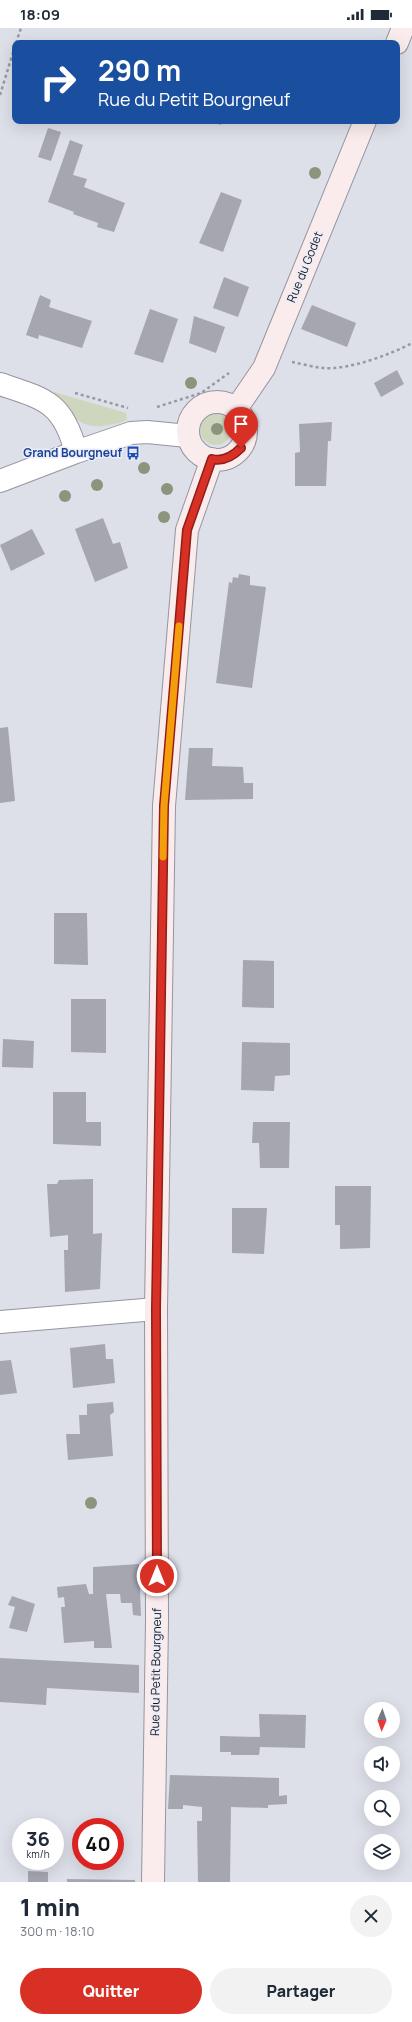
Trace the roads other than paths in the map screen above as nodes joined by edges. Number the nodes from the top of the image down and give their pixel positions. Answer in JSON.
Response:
{"nodes":[{"id":1,"x":403,"y":28,"type":"edge"},
{"id":2,"x":398,"y":40,"type":"edge"},
{"id":3,"x":364,"y":124,"type":"edge"},
{"id":4,"x":0,"y":384,"type":"edge"},
{"id":5,"x":236,"y":409,"type":"junction"},
{"id":6,"x":188,"y":436,"type":"junction"},
{"id":7,"x":76,"y":452,"type":"junction"},
{"id":8,"x":212,"y":459,"type":"junction"},
{"id":9,"x":0,"y":481,"type":"edge"},
{"id":10,"x":156,"y":1309,"type":"junction"},
{"id":11,"x":0,"y":1322,"type":"edge"},
{"id":12,"x":153,"y":1882,"type":"edge"}],
"edges":[{"from":1,"to":2,"type":"street"},
{"from":3,"to":5,"type":"street","name":"Rue du Godet"},
{"from":4,"to":7,"type":"street"},
{"from":5,"to":6,"type":"street"},
{"from":5,"to":8,"type":"street"},
{"from":6,"to":7,"type":"street"},
{"from":6,"to":8,"type":"street"},
{"from":7,"to":9,"type":"street"},
{"from":8,"to":10,"type":"street","name":"Rue du Petit Bourgneuf"},
{"from":10,"to":11,"type":"street"},
{"from":10,"to":12,"type":"street","name":"Rue du Petit Bourgneuf"}]}
